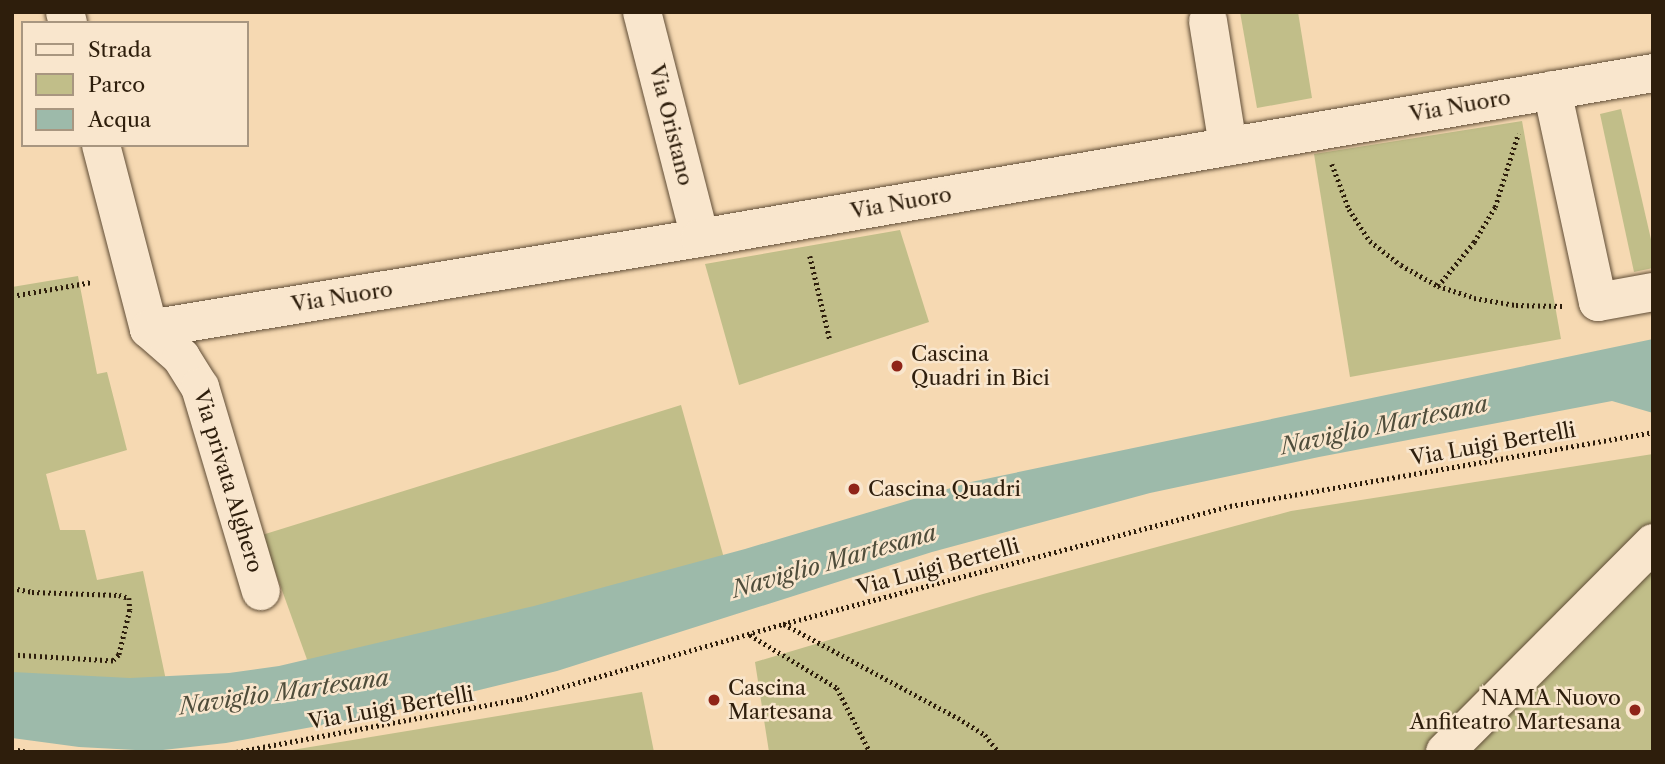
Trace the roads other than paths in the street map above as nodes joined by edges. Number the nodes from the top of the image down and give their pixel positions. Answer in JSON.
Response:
{"nodes":[{"id":1,"x":642,"y":12,"type":"edge"},
{"id":2,"x":1208,"y":21,"type":"dead end"},
{"id":3,"x":1653,"y":73,"type":"edge"},
{"id":4,"x":1552,"y":90,"type":"junction"},
{"id":5,"x":1228,"y":146,"type":"junction"},
{"id":6,"x":102,"y":147,"type":"edge"},
{"id":7,"x":700,"y":238,"type":"junction"},
{"id":8,"x":1653,"y":292,"type":"edge"},
{"id":9,"x":149,"y":330,"type":"junction"},
{"id":10,"x":1653,"y":543,"type":"edge"},
{"id":11,"x":261,"y":591,"type":"dead end"},
{"id":12,"x":1445,"y":752,"type":"edge"}],
"edges":[{"from":1,"to":7,"type":"street","name":"Via Oristano"},
{"from":2,"to":5,"type":"street"},
{"from":3,"to":4,"type":"street","name":"Via Nuoro"},
{"from":4,"to":5,"type":"street","name":"Via Nuoro"},
{"from":4,"to":8,"type":"street"},
{"from":5,"to":7,"type":"street","name":"Via Nuoro"},
{"from":6,"to":9,"type":"street"},
{"from":7,"to":9,"type":"street","name":"Via Nuoro"},
{"from":9,"to":11,"type":"street","name":"Via privata Alghero"},
{"from":10,"to":12,"type":"street"}]}
